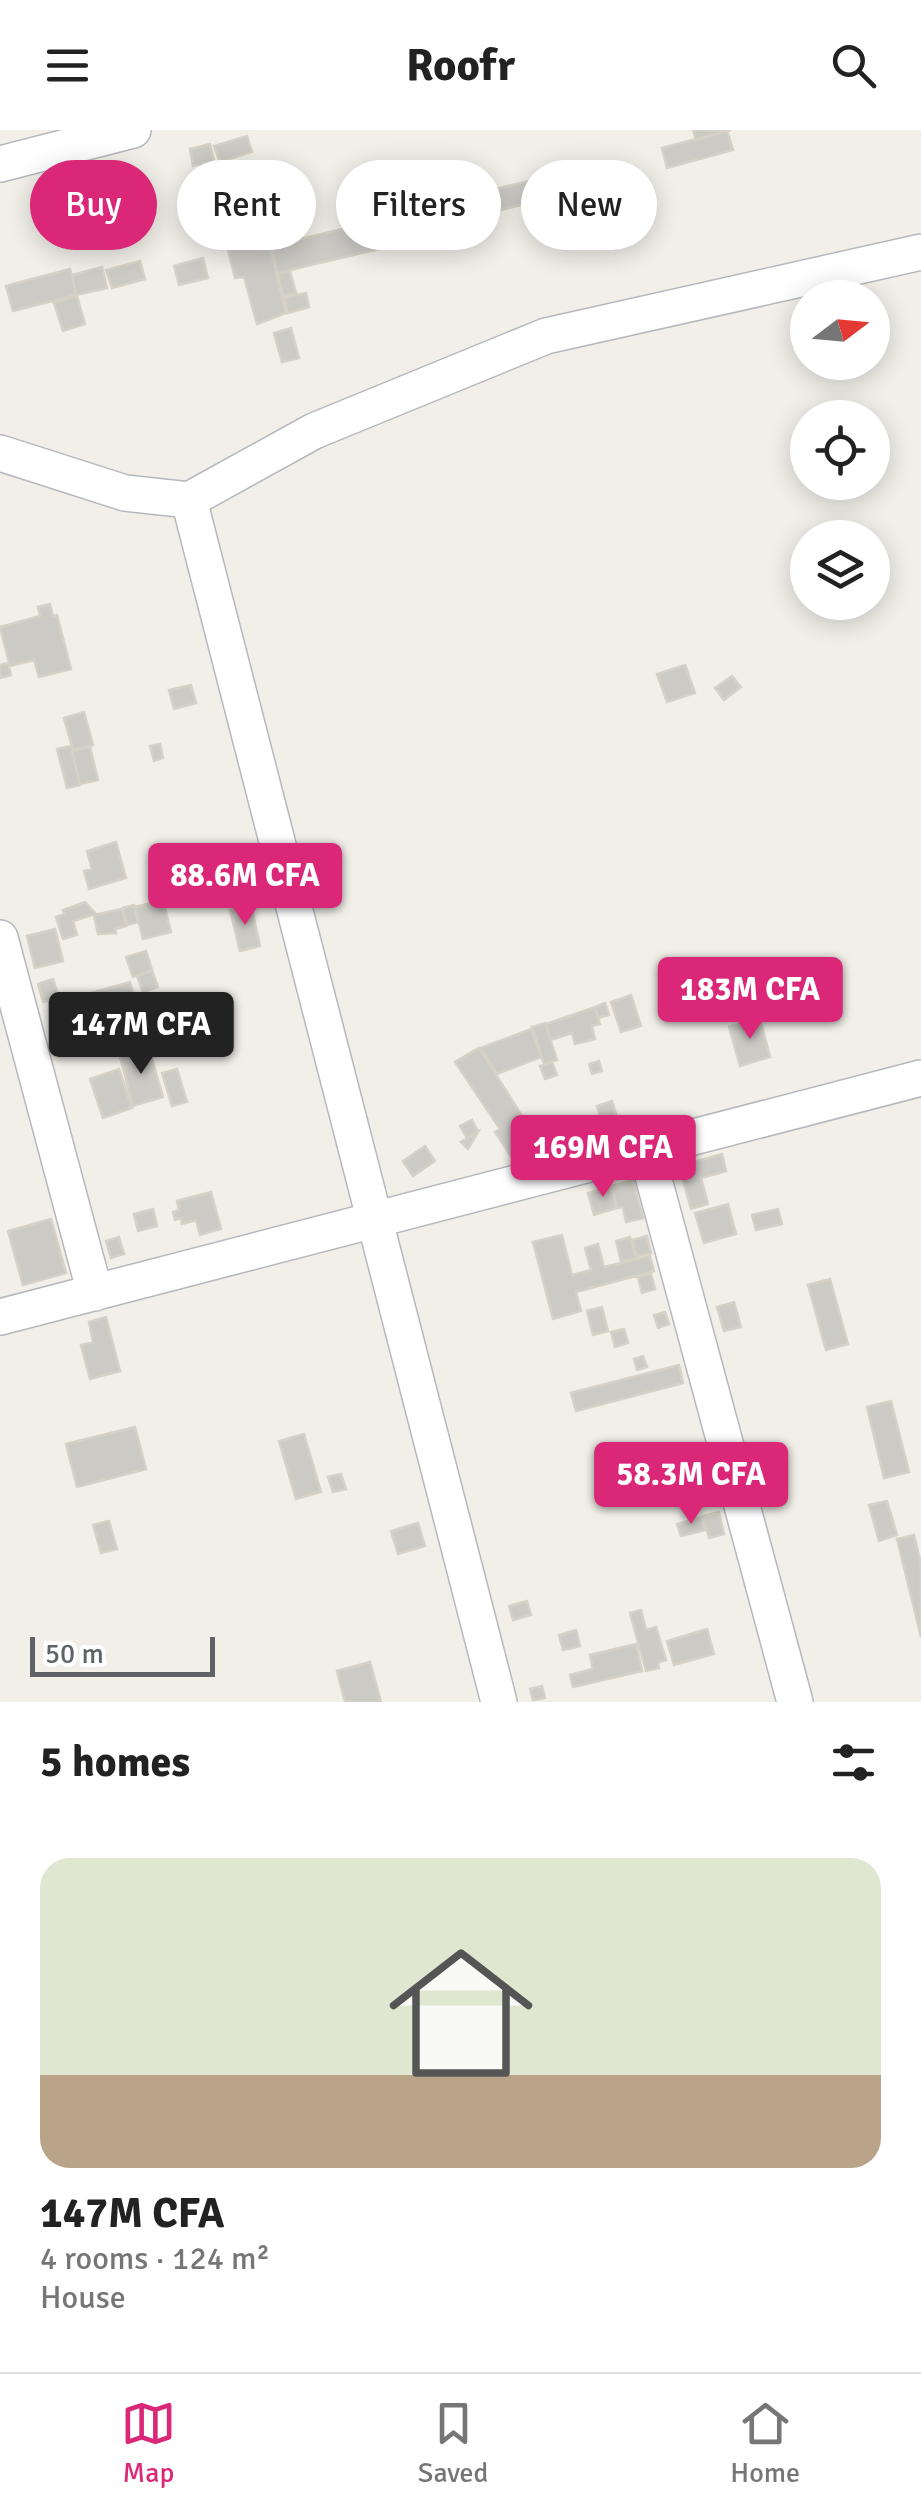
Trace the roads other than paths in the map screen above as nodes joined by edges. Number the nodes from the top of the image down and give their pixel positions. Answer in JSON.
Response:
{"nodes":[{"id":1,"x":133,"y":130,"type":"edge"},
{"id":2,"x":0,"y":164,"type":"edge"},
{"id":3,"x":921,"y":252,"type":"edge"},
{"id":4,"x":0,"y":453,"type":"edge"},
{"id":5,"x":189,"y":500,"type":"junction"},
{"id":6,"x":0,"y":938,"type":"edge"},
{"id":7,"x":919,"y":1089,"type":"edge"},
{"id":8,"x":646,"y":1150,"type":"junction"},
{"id":9,"x":373,"y":1218,"type":"junction"},
{"id":10,"x":96,"y":1292,"type":"junction"},
{"id":11,"x":0,"y":1317,"type":"edge"},
{"id":12,"x":499,"y":1702,"type":"edge"},
{"id":13,"x":794,"y":1702,"type":"edge"}],
"edges":[{"from":1,"to":2,"type":"street"},
{"from":3,"to":5,"type":"street"},
{"from":4,"to":5,"type":"street"},
{"from":5,"to":9,"type":"street"},
{"from":6,"to":10,"type":"street"},
{"from":7,"to":8,"type":"street"},
{"from":8,"to":9,"type":"street"},
{"from":8,"to":13,"type":"street"},
{"from":9,"to":10,"type":"street"},
{"from":9,"to":12,"type":"street"},
{"from":10,"to":11,"type":"street"}]}
